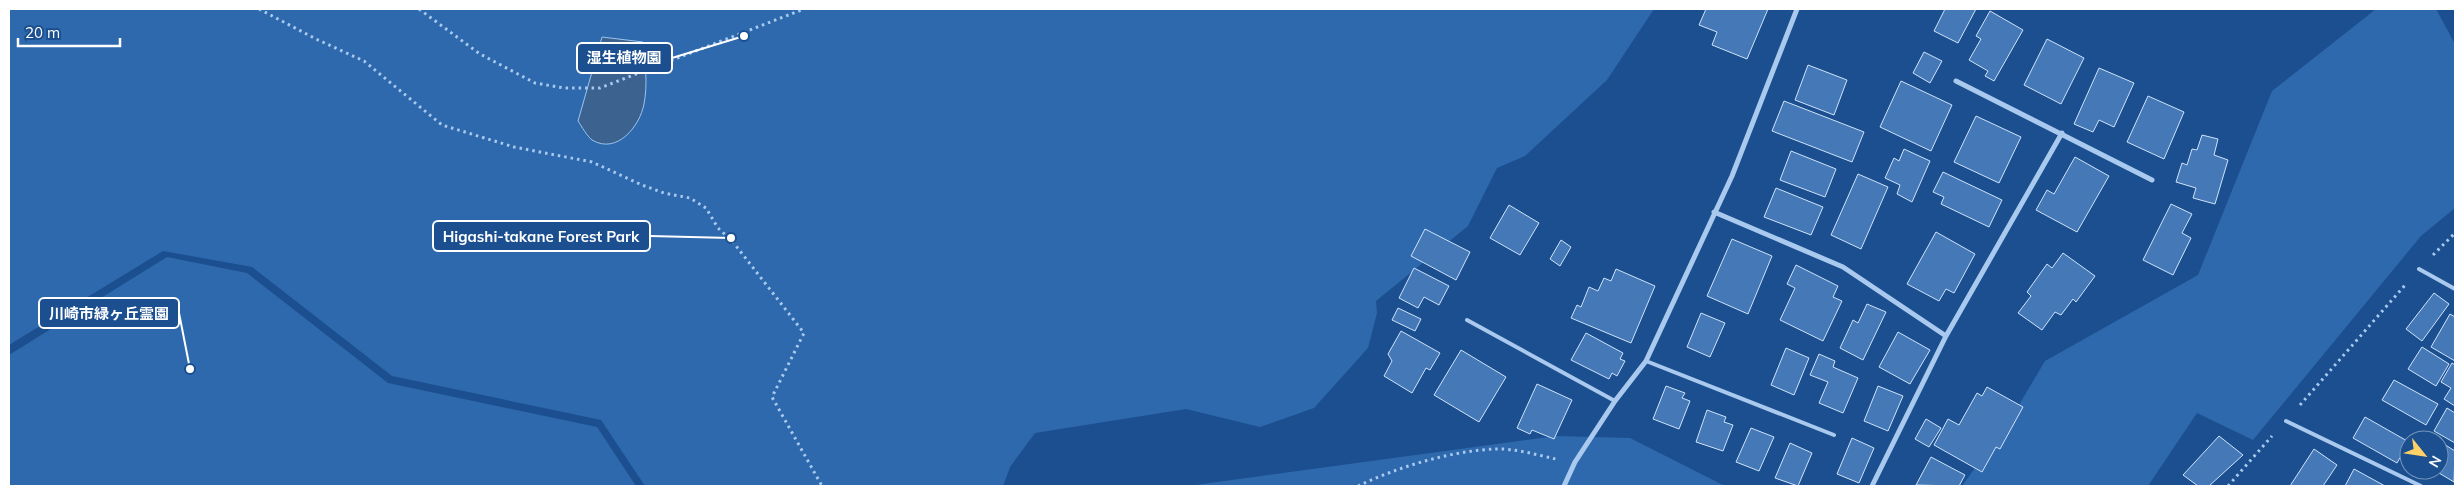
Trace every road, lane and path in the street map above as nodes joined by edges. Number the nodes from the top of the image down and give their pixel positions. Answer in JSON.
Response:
{"nodes":[{"id":1,"x":259,"y":9,"type":"edge"},
{"id":2,"x":419,"y":9,"type":"edge"},
{"id":3,"x":804,"y":9,"type":"edge"},
{"id":4,"x":1798,"y":9,"type":"edge"},
{"id":5,"x":1956,"y":81,"type":"dead end"},
{"id":6,"x":2062,"y":133,"type":"junction"},
{"id":7,"x":2152,"y":180,"type":"dead end"},
{"id":8,"x":1714,"y":212,"type":"junction"},
{"id":9,"x":2455,"y":233,"type":"edge"},
{"id":10,"x":2419,"y":269,"type":"junction"},
{"id":11,"x":2455,"y":289,"type":"edge"},
{"id":12,"x":1467,"y":320,"type":"dead end"},
{"id":13,"x":1946,"y":336,"type":"junction"},
{"id":14,"x":1646,"y":362,"type":"junction"},
{"id":15,"x":1614,"y":401,"type":"junction"},
{"id":16,"x":2286,"y":421,"type":"junction"},
{"id":17,"x":1834,"y":435,"type":"dead end"},
{"id":18,"x":1575,"y":462,"type":"junction"},
{"id":19,"x":822,"y":486,"type":"edge"},
{"id":20,"x":1358,"y":486,"type":"edge"},
{"id":21,"x":1564,"y":486,"type":"edge"},
{"id":22,"x":1872,"y":486,"type":"edge"},
{"id":23,"x":2228,"y":486,"type":"edge"},
{"id":24,"x":2421,"y":486,"type":"edge"}],
"edges":[{"from":1,"to":19,"type":"path"},
{"from":2,"to":3,"type":"path"},
{"from":4,"to":8,"type":"street"},
{"from":5,"to":6,"type":"street"},
{"from":6,"to":7,"type":"street"},
{"from":6,"to":13,"type":"street"},
{"from":8,"to":13,"type":"street"},
{"from":8,"to":14,"type":"street"},
{"from":9,"to":10,"type":"path"},
{"from":10,"to":11,"type":"lane"},
{"from":10,"to":16,"type":"path"},
{"from":12,"to":15,"type":"lane"},
{"from":13,"to":22,"type":"street"},
{"from":14,"to":15,"type":"street"},
{"from":14,"to":17,"type":"lane"},
{"from":15,"to":18,"type":"street"},
{"from":16,"to":23,"type":"path"},
{"from":16,"to":24,"type":"lane"},
{"from":18,"to":20,"type":"path"},
{"from":18,"to":21,"type":"street"}]}
